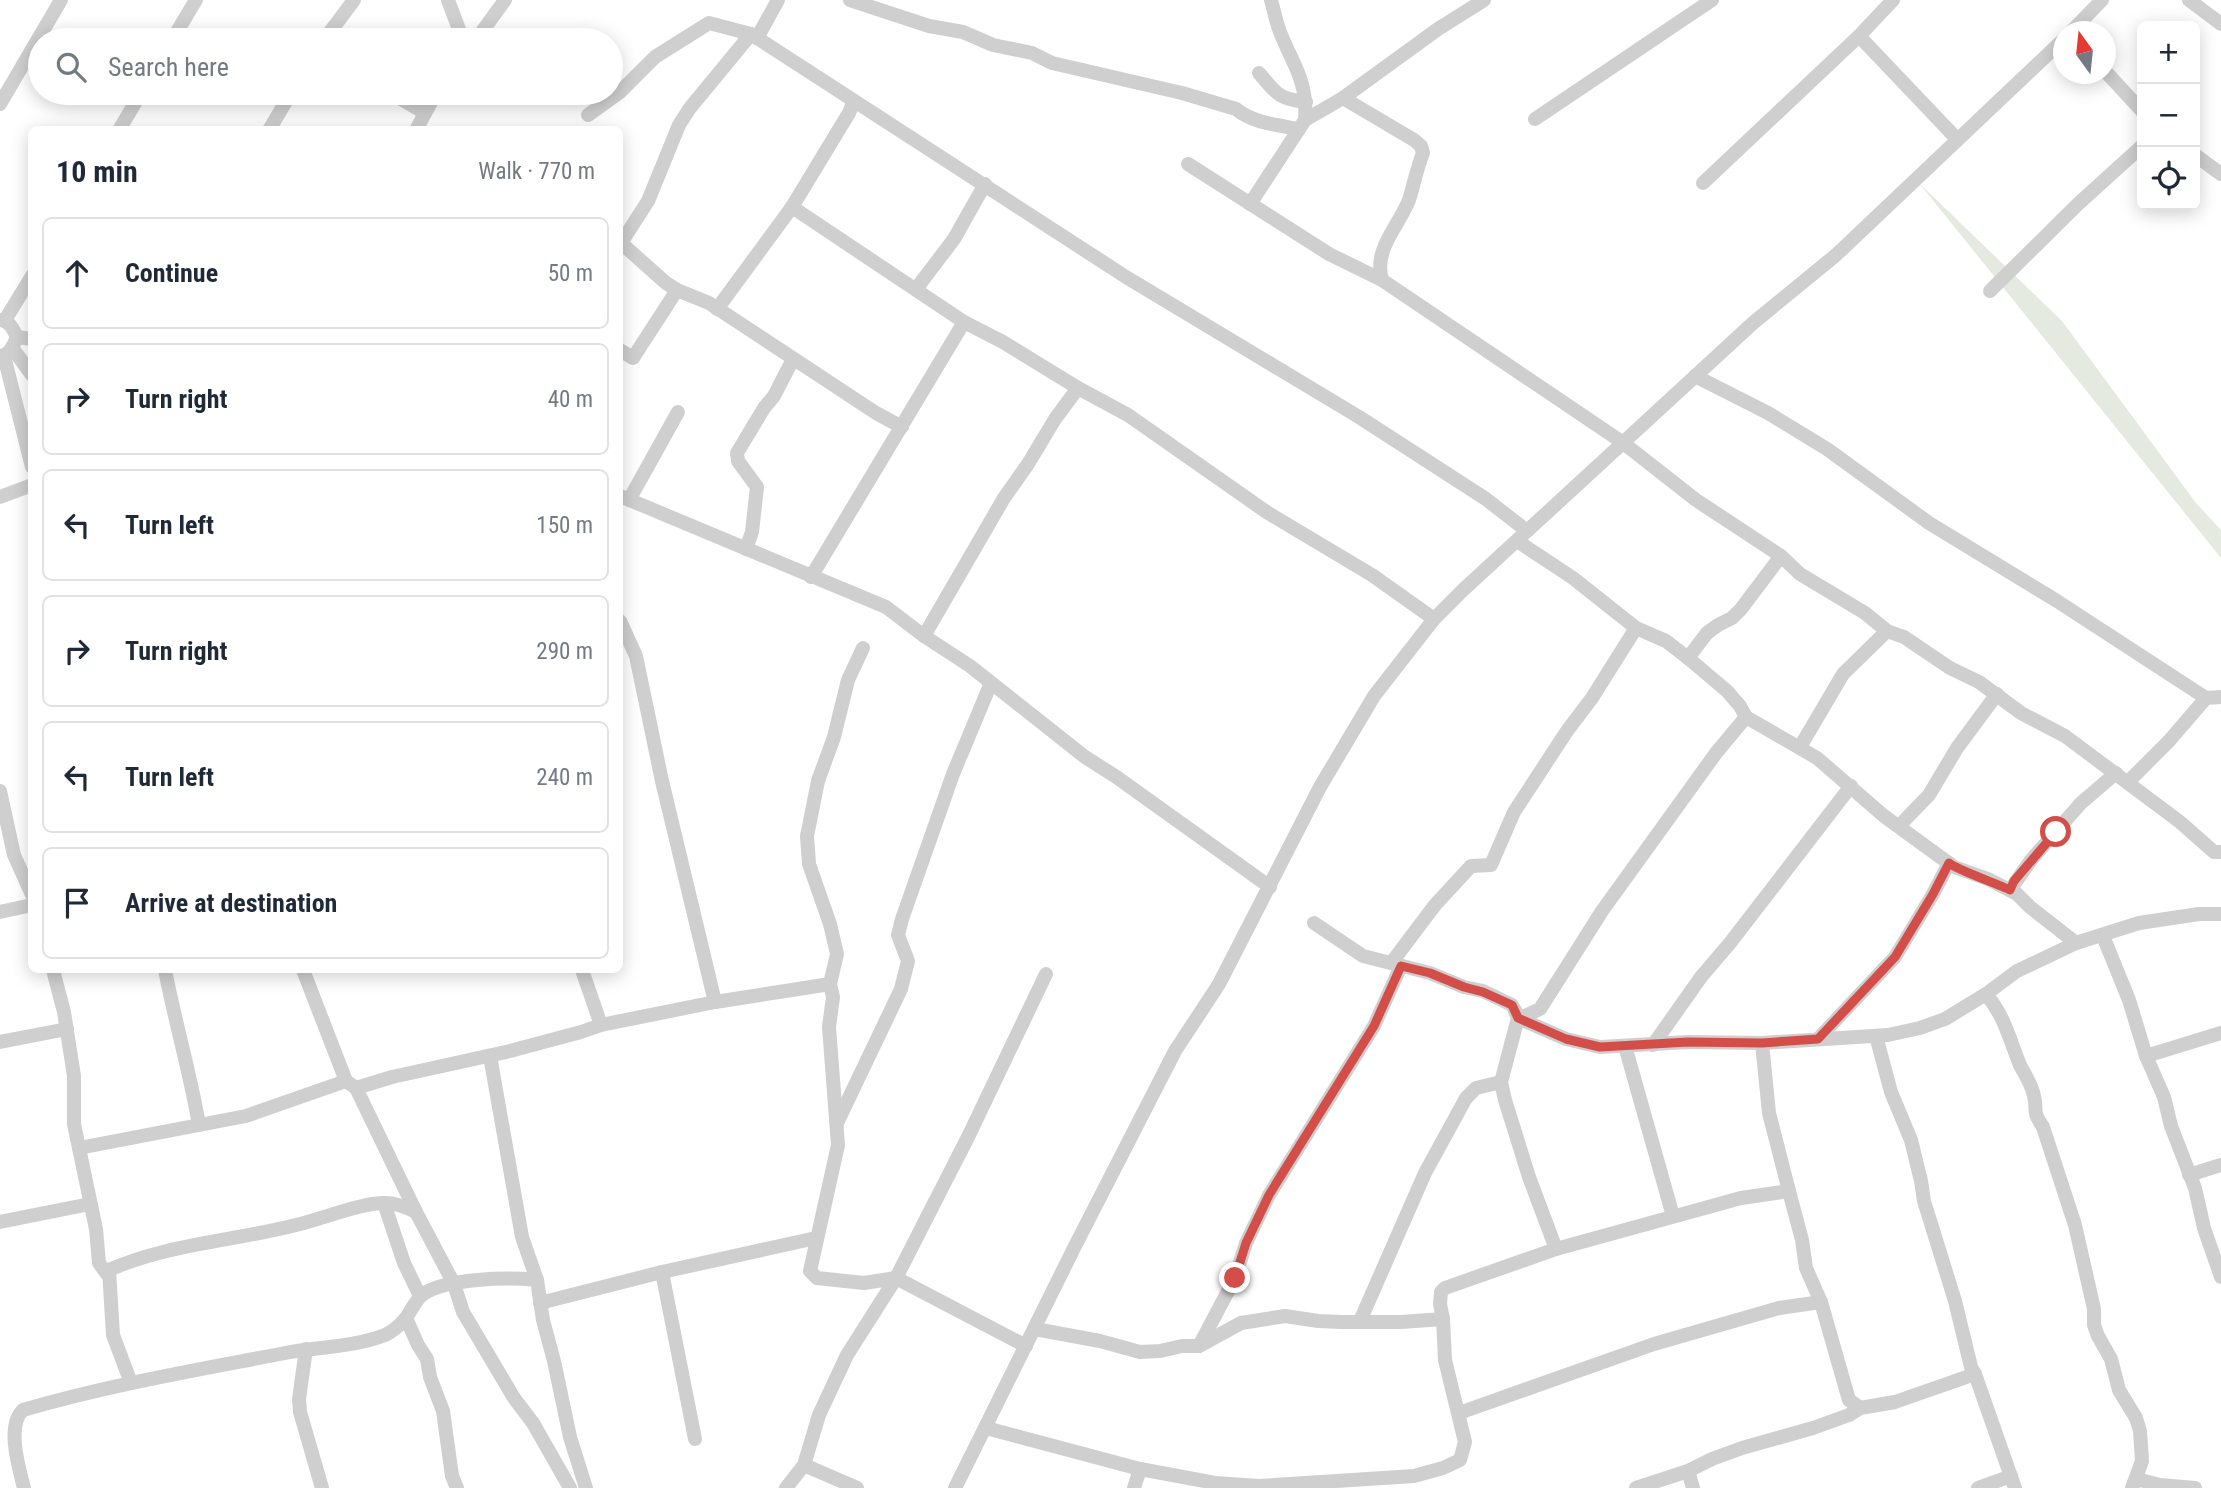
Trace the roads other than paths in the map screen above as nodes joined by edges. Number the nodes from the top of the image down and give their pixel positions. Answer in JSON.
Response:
{"nodes":[{"id":1,"x":61,"y":0,"type":"edge"},
{"id":2,"x":196,"y":0,"type":"edge"},
{"id":3,"x":354,"y":0,"type":"edge"},
{"id":4,"x":448,"y":0,"type":"edge"},
{"id":5,"x":505,"y":0,"type":"edge"},
{"id":6,"x":778,"y":0,"type":"edge"},
{"id":7,"x":850,"y":0,"type":"edge"},
{"id":8,"x":1271,"y":0,"type":"edge"},
{"id":9,"x":1484,"y":0,"type":"edge"},
{"id":10,"x":1712,"y":0,"type":"edge"},
{"id":11,"x":1893,"y":0,"type":"edge"},
{"id":12,"x":2102,"y":0,"type":"edge"},
{"id":13,"x":2189,"y":0,"type":"edge"},
{"id":14,"x":2082,"y":21,"type":"edge"},
{"id":15,"x":2221,"y":24,"type":"edge"},
{"id":16,"x":45,"y":28,"type":"edge"},
{"id":17,"x":179,"y":28,"type":"edge"},
{"id":18,"x":333,"y":28,"type":"edge"},
{"id":19,"x":458,"y":28,"type":"edge"},
{"id":20,"x":485,"y":28,"type":"edge"},
{"id":21,"x":754,"y":36,"type":"junction"},
{"id":22,"x":1859,"y":36,"type":"junction"},
{"id":23,"x":2053,"y":48,"type":"edge"},
{"id":24,"x":28,"y":56,"type":"edge"},
{"id":25,"x":1259,"y":72,"type":"dead end"},
{"id":26,"x":2116,"y":84,"type":"edge"},
{"id":27,"x":623,"y":89,"type":"edge"},
{"id":28,"x":1343,"y":98,"type":"junction"},
{"id":29,"x":854,"y":101,"type":"junction"},
{"id":30,"x":1306,"y":102,"type":"junction"},
{"id":31,"x":0,"y":104,"type":"edge"},
{"id":32,"x":134,"y":105,"type":"edge"},
{"id":33,"x":284,"y":105,"type":"edge"},
{"id":34,"x":411,"y":105,"type":"edge"},
{"id":35,"x":429,"y":105,"type":"edge"},
{"id":36,"x":602,"y":105,"type":"edge"},
{"id":37,"x":2137,"y":106,"type":"edge"},
{"id":38,"x":425,"y":113,"type":"junction"},
{"id":39,"x":589,"y":115,"type":"dead end"},
{"id":40,"x":1535,"y":120,"type":"dead end"},
{"id":41,"x":1302,"y":124,"type":"junction"},
{"id":42,"x":121,"y":126,"type":"edge"},
{"id":43,"x":271,"y":126,"type":"edge"},
{"id":44,"x":418,"y":126,"type":"edge"},
{"id":45,"x":1957,"y":139,"type":"junction"},
{"id":46,"x":2141,"y":147,"type":"edge"},
{"id":47,"x":2200,"y":159,"type":"edge"},
{"id":48,"x":1188,"y":164,"type":"dead end"},
{"id":49,"x":2221,"y":174,"type":"edge"},
{"id":50,"x":1703,"y":183,"type":"dead end"},
{"id":51,"x":985,"y":184,"type":"junction"},
{"id":52,"x":1250,"y":204,"type":"junction"},
{"id":53,"x":792,"y":207,"type":"junction"},
{"id":54,"x":623,"y":238,"type":"edge"},
{"id":55,"x":623,"y":246,"type":"edge"},
{"id":56,"x":1382,"y":280,"type":"junction"},
{"id":57,"x":28,"y":282,"type":"edge"},
{"id":58,"x":916,"y":289,"type":"junction"},
{"id":59,"x":677,"y":290,"type":"junction"},
{"id":60,"x":1990,"y":290,"type":"dead end"},
{"id":61,"x":717,"y":309,"type":"junction"},
{"id":62,"x":3,"y":320,"type":"edge"},
{"id":63,"x":964,"y":322,"type":"junction"},
{"id":64,"x":13,"y":347,"type":"edge"},
{"id":65,"x":623,"y":353,"type":"edge"},
{"id":66,"x":793,"y":359,"type":"junction"},
{"id":67,"x":28,"y":369,"type":"edge"},
{"id":68,"x":1695,"y":376,"type":"junction"},
{"id":69,"x":1078,"y":388,"type":"junction"},
{"id":70,"x":678,"y":412,"type":"dead end"},
{"id":71,"x":902,"y":427,"type":"junction"},
{"id":72,"x":28,"y":442,"type":"edge"},
{"id":73,"x":1622,"y":442,"type":"junction"},
{"id":74,"x":28,"y":486,"type":"edge"},
{"id":75,"x":0,"y":497,"type":"edge"},
{"id":76,"x":624,"y":498,"type":"edge"},
{"id":77,"x":1522,"y":536,"type":"junction"},
{"id":78,"x":746,"y":549,"type":"junction"},
{"id":79,"x":1781,"y":556,"type":"junction"},
{"id":80,"x":811,"y":577,"type":"junction"},
{"id":81,"x":1434,"y":619,"type":"junction"},
{"id":82,"x":1636,"y":628,"type":"junction"},
{"id":83,"x":1886,"y":631,"type":"junction"},
{"id":84,"x":623,"y":632,"type":"edge"},
{"id":85,"x":924,"y":636,"type":"junction"},
{"id":86,"x":863,"y":648,"type":"dead end"},
{"id":87,"x":1688,"y":658,"type":"junction"},
{"id":88,"x":991,"y":683,"type":"junction"},
{"id":89,"x":1997,"y":694,"type":"junction"},
{"id":90,"x":2213,"y":698,"type":"edge"},
{"id":91,"x":1746,"y":717,"type":"junction"},
{"id":92,"x":1800,"y":747,"type":"junction"},
{"id":93,"x":2116,"y":773,"type":"junction"},
{"id":94,"x":2128,"y":782,"type":"junction"},
{"id":95,"x":1851,"y":786,"type":"junction"},
{"id":96,"x":0,"y":791,"type":"edge"},
{"id":97,"x":1899,"y":826,"type":"junction"},
{"id":98,"x":2221,"y":852,"type":"edge"},
{"id":99,"x":1949,"y":863,"type":"junction"},
{"id":100,"x":28,"y":886,"type":"edge"},
{"id":101,"x":1270,"y":887,"type":"junction"},
{"id":102,"x":2010,"y":890,"type":"junction"},
{"id":103,"x":28,"y":906,"type":"edge"},
{"id":104,"x":0,"y":912,"type":"edge"},
{"id":105,"x":2221,"y":914,"type":"edge"},
{"id":106,"x":1314,"y":923,"type":"dead end"},
{"id":107,"x":2102,"y":936,"type":"junction"},
{"id":108,"x":2076,"y":943,"type":"junction"},
{"id":109,"x":1396,"y":964,"type":"junction"},
{"id":110,"x":54,"y":973,"type":"edge"},
{"id":111,"x":166,"y":973,"type":"edge"},
{"id":112,"x":304,"y":973,"type":"edge"},
{"id":113,"x":583,"y":973,"type":"edge"},
{"id":114,"x":1046,"y":974,"type":"dead end"},
{"id":115,"x":830,"y":984,"type":"junction"},
{"id":116,"x":1986,"y":994,"type":"junction"},
{"id":117,"x":715,"y":1002,"type":"junction"},
{"id":118,"x":1515,"y":1011,"type":"junction"},
{"id":119,"x":601,"y":1025,"type":"junction"},
{"id":120,"x":67,"y":1029,"type":"junction"},
{"id":121,"x":2221,"y":1033,"type":"edge"},
{"id":122,"x":1876,"y":1036,"type":"junction"},
{"id":123,"x":1818,"y":1039,"type":"junction"},
{"id":124,"x":0,"y":1042,"type":"edge"},
{"id":125,"x":1762,"y":1043,"type":"junction"},
{"id":126,"x":1653,"y":1045,"type":"junction"},
{"id":127,"x":1625,"y":1046,"type":"junction"},
{"id":128,"x":489,"y":1056,"type":"junction"},
{"id":129,"x":2146,"y":1056,"type":"junction"},
{"id":130,"x":1501,"y":1082,"type":"junction"},
{"id":131,"x":351,"y":1085,"type":"junction"},
{"id":132,"x":199,"y":1125,"type":"junction"},
{"id":133,"x":836,"y":1125,"type":"junction"},
{"id":134,"x":79,"y":1148,"type":"junction"},
{"id":135,"x":2221,"y":1165,"type":"edge"},
{"id":136,"x":2189,"y":1175,"type":"junction"},
{"id":137,"x":1789,"y":1191,"type":"junction"},
{"id":138,"x":384,"y":1203,"type":"junction"},
{"id":139,"x":90,"y":1204,"type":"junction"},
{"id":140,"x":416,"y":1212,"type":"junction"},
{"id":141,"x":1673,"y":1216,"type":"junction"},
{"id":142,"x":0,"y":1222,"type":"edge"},
{"id":143,"x":816,"y":1238,"type":"junction"},
{"id":144,"x":1556,"y":1249,"type":"junction"},
{"id":145,"x":108,"y":1270,"type":"junction"},
{"id":146,"x":662,"y":1272,"type":"junction"},
{"id":147,"x":2221,"y":1277,"type":"edge"},
{"id":148,"x":896,"y":1278,"type":"junction"},
{"id":149,"x":537,"y":1280,"type":"junction"},
{"id":150,"x":454,"y":1284,"type":"junction"},
{"id":151,"x":420,"y":1296,"type":"junction"},
{"id":152,"x":1821,"y":1302,"type":"junction"},
{"id":153,"x":540,"y":1303,"type":"junction"},
{"id":154,"x":406,"y":1318,"type":"junction"},
{"id":155,"x":1443,"y":1319,"type":"junction"},
{"id":156,"x":1360,"y":1321,"type":"junction"},
{"id":157,"x":1035,"y":1329,"type":"junction"},
{"id":158,"x":1026,"y":1346,"type":"junction"},
{"id":159,"x":1199,"y":1346,"type":"junction"},
{"id":160,"x":306,"y":1349,"type":"junction"},
{"id":161,"x":1975,"y":1374,"type":"junction"},
{"id":162,"x":131,"y":1383,"type":"junction"},
{"id":163,"x":1860,"y":1408,"type":"junction"},
{"id":164,"x":1459,"y":1412,"type":"junction"},
{"id":165,"x":985,"y":1428,"type":"junction"},
{"id":166,"x":695,"y":1439,"type":"dead end"},
{"id":167,"x":804,"y":1465,"type":"junction"},
{"id":168,"x":1140,"y":1469,"type":"junction"},
{"id":169,"x":1688,"y":1471,"type":"junction"},
{"id":170,"x":2013,"y":1482,"type":"edge"},
{"id":171,"x":2134,"y":1484,"type":"edge"},
{"id":172,"x":24,"y":1488,"type":"edge"},
{"id":173,"x":322,"y":1488,"type":"edge"},
{"id":174,"x":457,"y":1488,"type":"edge"},
{"id":175,"x":570,"y":1488,"type":"edge"},
{"id":176,"x":586,"y":1488,"type":"edge"},
{"id":177,"x":786,"y":1488,"type":"edge"},
{"id":178,"x":857,"y":1488,"type":"edge"},
{"id":179,"x":955,"y":1488,"type":"edge"},
{"id":180,"x":1134,"y":1488,"type":"edge"},
{"id":181,"x":1636,"y":1488,"type":"edge"},
{"id":182,"x":1693,"y":1488,"type":"edge"},
{"id":183,"x":1978,"y":1488,"type":"edge"},
{"id":184,"x":2195,"y":1488,"type":"edge"}],
"edges":[{"from":1,"to":16,"type":"street"},
{"from":2,"to":17,"type":"street"},
{"from":3,"to":18,"type":"street"},
{"from":4,"to":19,"type":"street"},
{"from":5,"to":20,"type":"street"},
{"from":6,"to":21,"type":"street"},
{"from":7,"to":41,"type":"street"},
{"from":8,"to":30,"type":"street"},
{"from":9,"to":28,"type":"street"},
{"from":10,"to":40,"type":"street"},
{"from":11,"to":22,"type":"street"},
{"from":12,"to":14,"type":"street"},
{"from":13,"to":15,"type":"street"},
{"from":21,"to":27,"type":"street"},
{"from":21,"to":29,"type":"street"},
{"from":21,"to":54,"type":"street"},
{"from":22,"to":45,"type":"street"},
{"from":22,"to":50,"type":"street"},
{"from":23,"to":45,"type":"street"},
{"from":24,"to":31,"type":"street"},
{"from":25,"to":30,"type":"street"},
{"from":26,"to":37,"type":"street"},
{"from":28,"to":41,"type":"street"},
{"from":28,"to":56,"type":"street"},
{"from":29,"to":51,"type":"street"},
{"from":29,"to":53,"type":"street"},
{"from":30,"to":41,"type":"street"},
{"from":32,"to":42,"type":"street"},
{"from":33,"to":43,"type":"street"},
{"from":34,"to":38,"type":"street"},
{"from":35,"to":38,"type":"street"},
{"from":36,"to":39,"type":"street"},
{"from":38,"to":44,"type":"street"},
{"from":41,"to":52,"type":"street"},
{"from":45,"to":68,"type":"street"},
{"from":46,"to":60,"type":"street"},
{"from":47,"to":49,"type":"street"},
{"from":48,"to":52,"type":"street"},
{"from":51,"to":58,"type":"street"},
{"from":51,"to":77,"type":"street"},
{"from":52,"to":56,"type":"street"},
{"from":53,"to":58,"type":"street"},
{"from":53,"to":61,"type":"street"},
{"from":55,"to":59,"type":"street"},
{"from":56,"to":73,"type":"street"},
{"from":57,"to":62,"type":"street"},
{"from":58,"to":63,"type":"street"},
{"from":59,"to":61,"type":"street"},
{"from":59,"to":65,"type":"street"},
{"from":61,"to":66,"type":"street"},
{"from":62,"to":64,"type":"street"},
{"from":63,"to":69,"type":"street"},
{"from":63,"to":71,"type":"street"},
{"from":64,"to":67,"type":"street"},
{"from":64,"to":72,"type":"street"},
{"from":66,"to":71,"type":"street"},
{"from":66,"to":78,"type":"street"},
{"from":68,"to":73,"type":"street"},
{"from":68,"to":90,"type":"street"},
{"from":69,"to":81,"type":"street"},
{"from":69,"to":85,"type":"street"},
{"from":70,"to":76,"type":"street"},
{"from":71,"to":80,"type":"street"},
{"from":73,"to":77,"type":"street"},
{"from":73,"to":79,"type":"street"},
{"from":74,"to":75,"type":"street"},
{"from":76,"to":78,"type":"street"},
{"from":77,"to":81,"type":"street"},
{"from":77,"to":82,"type":"street"},
{"from":78,"to":80,"type":"street"},
{"from":79,"to":83,"type":"street"},
{"from":79,"to":87,"type":"street"},
{"from":80,"to":85,"type":"street"},
{"from":81,"to":101,"type":"street"},
{"from":82,"to":87,"type":"street"},
{"from":82,"to":109,"type":"street"},
{"from":83,"to":89,"type":"street"},
{"from":83,"to":92,"type":"street"},
{"from":84,"to":117,"type":"street"},
{"from":85,"to":88,"type":"street"},
{"from":86,"to":115,"type":"street"},
{"from":87,"to":91,"type":"street"},
{"from":88,"to":101,"type":"street"},
{"from":88,"to":133,"type":"street"},
{"from":89,"to":93,"type":"street"},
{"from":89,"to":97,"type":"street"},
{"from":90,"to":94,"type":"street"},
{"from":91,"to":92,"type":"street"},
{"from":91,"to":118,"type":"street"},
{"from":92,"to":95,"type":"street"},
{"from":93,"to":94,"type":"street"},
{"from":93,"to":102,"type":"street"},
{"from":94,"to":98,"type":"street"},
{"from":95,"to":97,"type":"street"},
{"from":95,"to":126,"type":"street"},
{"from":96,"to":100,"type":"street"},
{"from":97,"to":99,"type":"street"},
{"from":99,"to":102,"type":"street"},
{"from":99,"to":123,"type":"street"},
{"from":101,"to":157,"type":"street"},
{"from":102,"to":108,"type":"street"},
{"from":103,"to":104,"type":"street"},
{"from":105,"to":107,"type":"street"},
{"from":106,"to":109,"type":"street"},
{"from":107,"to":108,"type":"street"},
{"from":107,"to":129,"type":"street"},
{"from":108,"to":116,"type":"street"},
{"from":109,"to":118,"type":"street"},
{"from":109,"to":159,"type":"street"},
{"from":110,"to":120,"type":"street"},
{"from":111,"to":132,"type":"street"},
{"from":112,"to":131,"type":"street"},
{"from":113,"to":119,"type":"street"},
{"from":114,"to":148,"type":"street"},
{"from":115,"to":117,"type":"street"},
{"from":115,"to":133,"type":"street"},
{"from":116,"to":122,"type":"street"},
{"from":116,"to":171,"type":"street"},
{"from":117,"to":119,"type":"street"},
{"from":118,"to":127,"type":"street"},
{"from":118,"to":130,"type":"street"},
{"from":119,"to":128,"type":"street"},
{"from":120,"to":124,"type":"street"},
{"from":120,"to":134,"type":"street"},
{"from":121,"to":129,"type":"street"},
{"from":122,"to":123,"type":"street"},
{"from":122,"to":161,"type":"street"},
{"from":123,"to":125,"type":"street"},
{"from":125,"to":126,"type":"street"},
{"from":125,"to":137,"type":"street"},
{"from":126,"to":127,"type":"street"},
{"from":127,"to":141,"type":"street"},
{"from":128,"to":131,"type":"street"},
{"from":128,"to":149,"type":"street"},
{"from":129,"to":136,"type":"street"},
{"from":130,"to":144,"type":"street"},
{"from":130,"to":156,"type":"street"},
{"from":131,"to":132,"type":"street"},
{"from":131,"to":140,"type":"street"},
{"from":132,"to":134,"type":"street"},
{"from":133,"to":143,"type":"street"},
{"from":134,"to":139,"type":"street"},
{"from":135,"to":136,"type":"street"},
{"from":136,"to":147,"type":"street"},
{"from":137,"to":141,"type":"street"},
{"from":137,"to":152,"type":"street"},
{"from":138,"to":140,"type":"street"},
{"from":138,"to":145,"type":"street"},
{"from":138,"to":151,"type":"street"},
{"from":139,"to":142,"type":"street"},
{"from":139,"to":145,"type":"street"},
{"from":140,"to":150,"type":"street"},
{"from":141,"to":144,"type":"street"},
{"from":143,"to":146,"type":"street"},
{"from":143,"to":148,"type":"street"},
{"from":144,"to":155,"type":"street"},
{"from":145,"to":162,"type":"street"},
{"from":146,"to":153,"type":"street"},
{"from":146,"to":166,"type":"street"},
{"from":148,"to":158,"type":"street"},
{"from":148,"to":167,"type":"street"},
{"from":149,"to":150,"type":"street"},
{"from":149,"to":153,"type":"street"},
{"from":150,"to":151,"type":"street"},
{"from":150,"to":175,"type":"street"},
{"from":151,"to":154,"type":"street"},
{"from":152,"to":163,"type":"street"},
{"from":152,"to":164,"type":"street"},
{"from":153,"to":176,"type":"street"},
{"from":154,"to":160,"type":"street"},
{"from":154,"to":174,"type":"street"},
{"from":155,"to":156,"type":"street"},
{"from":155,"to":164,"type":"street"},
{"from":156,"to":159,"type":"street"},
{"from":157,"to":158,"type":"street"},
{"from":157,"to":159,"type":"street"},
{"from":158,"to":165,"type":"street"},
{"from":160,"to":162,"type":"street"},
{"from":160,"to":173,"type":"street"},
{"from":161,"to":163,"type":"street"},
{"from":161,"to":170,"type":"street"},
{"from":162,"to":172,"type":"street"},
{"from":163,"to":169,"type":"street"},
{"from":164,"to":168,"type":"street"},
{"from":165,"to":168,"type":"street"},
{"from":165,"to":179,"type":"street"},
{"from":167,"to":177,"type":"street"},
{"from":167,"to":178,"type":"street"},
{"from":168,"to":180,"type":"street"},
{"from":169,"to":181,"type":"street"},
{"from":169,"to":182,"type":"street"},
{"from":170,"to":183,"type":"street"},
{"from":171,"to":184,"type":"street"}]}
